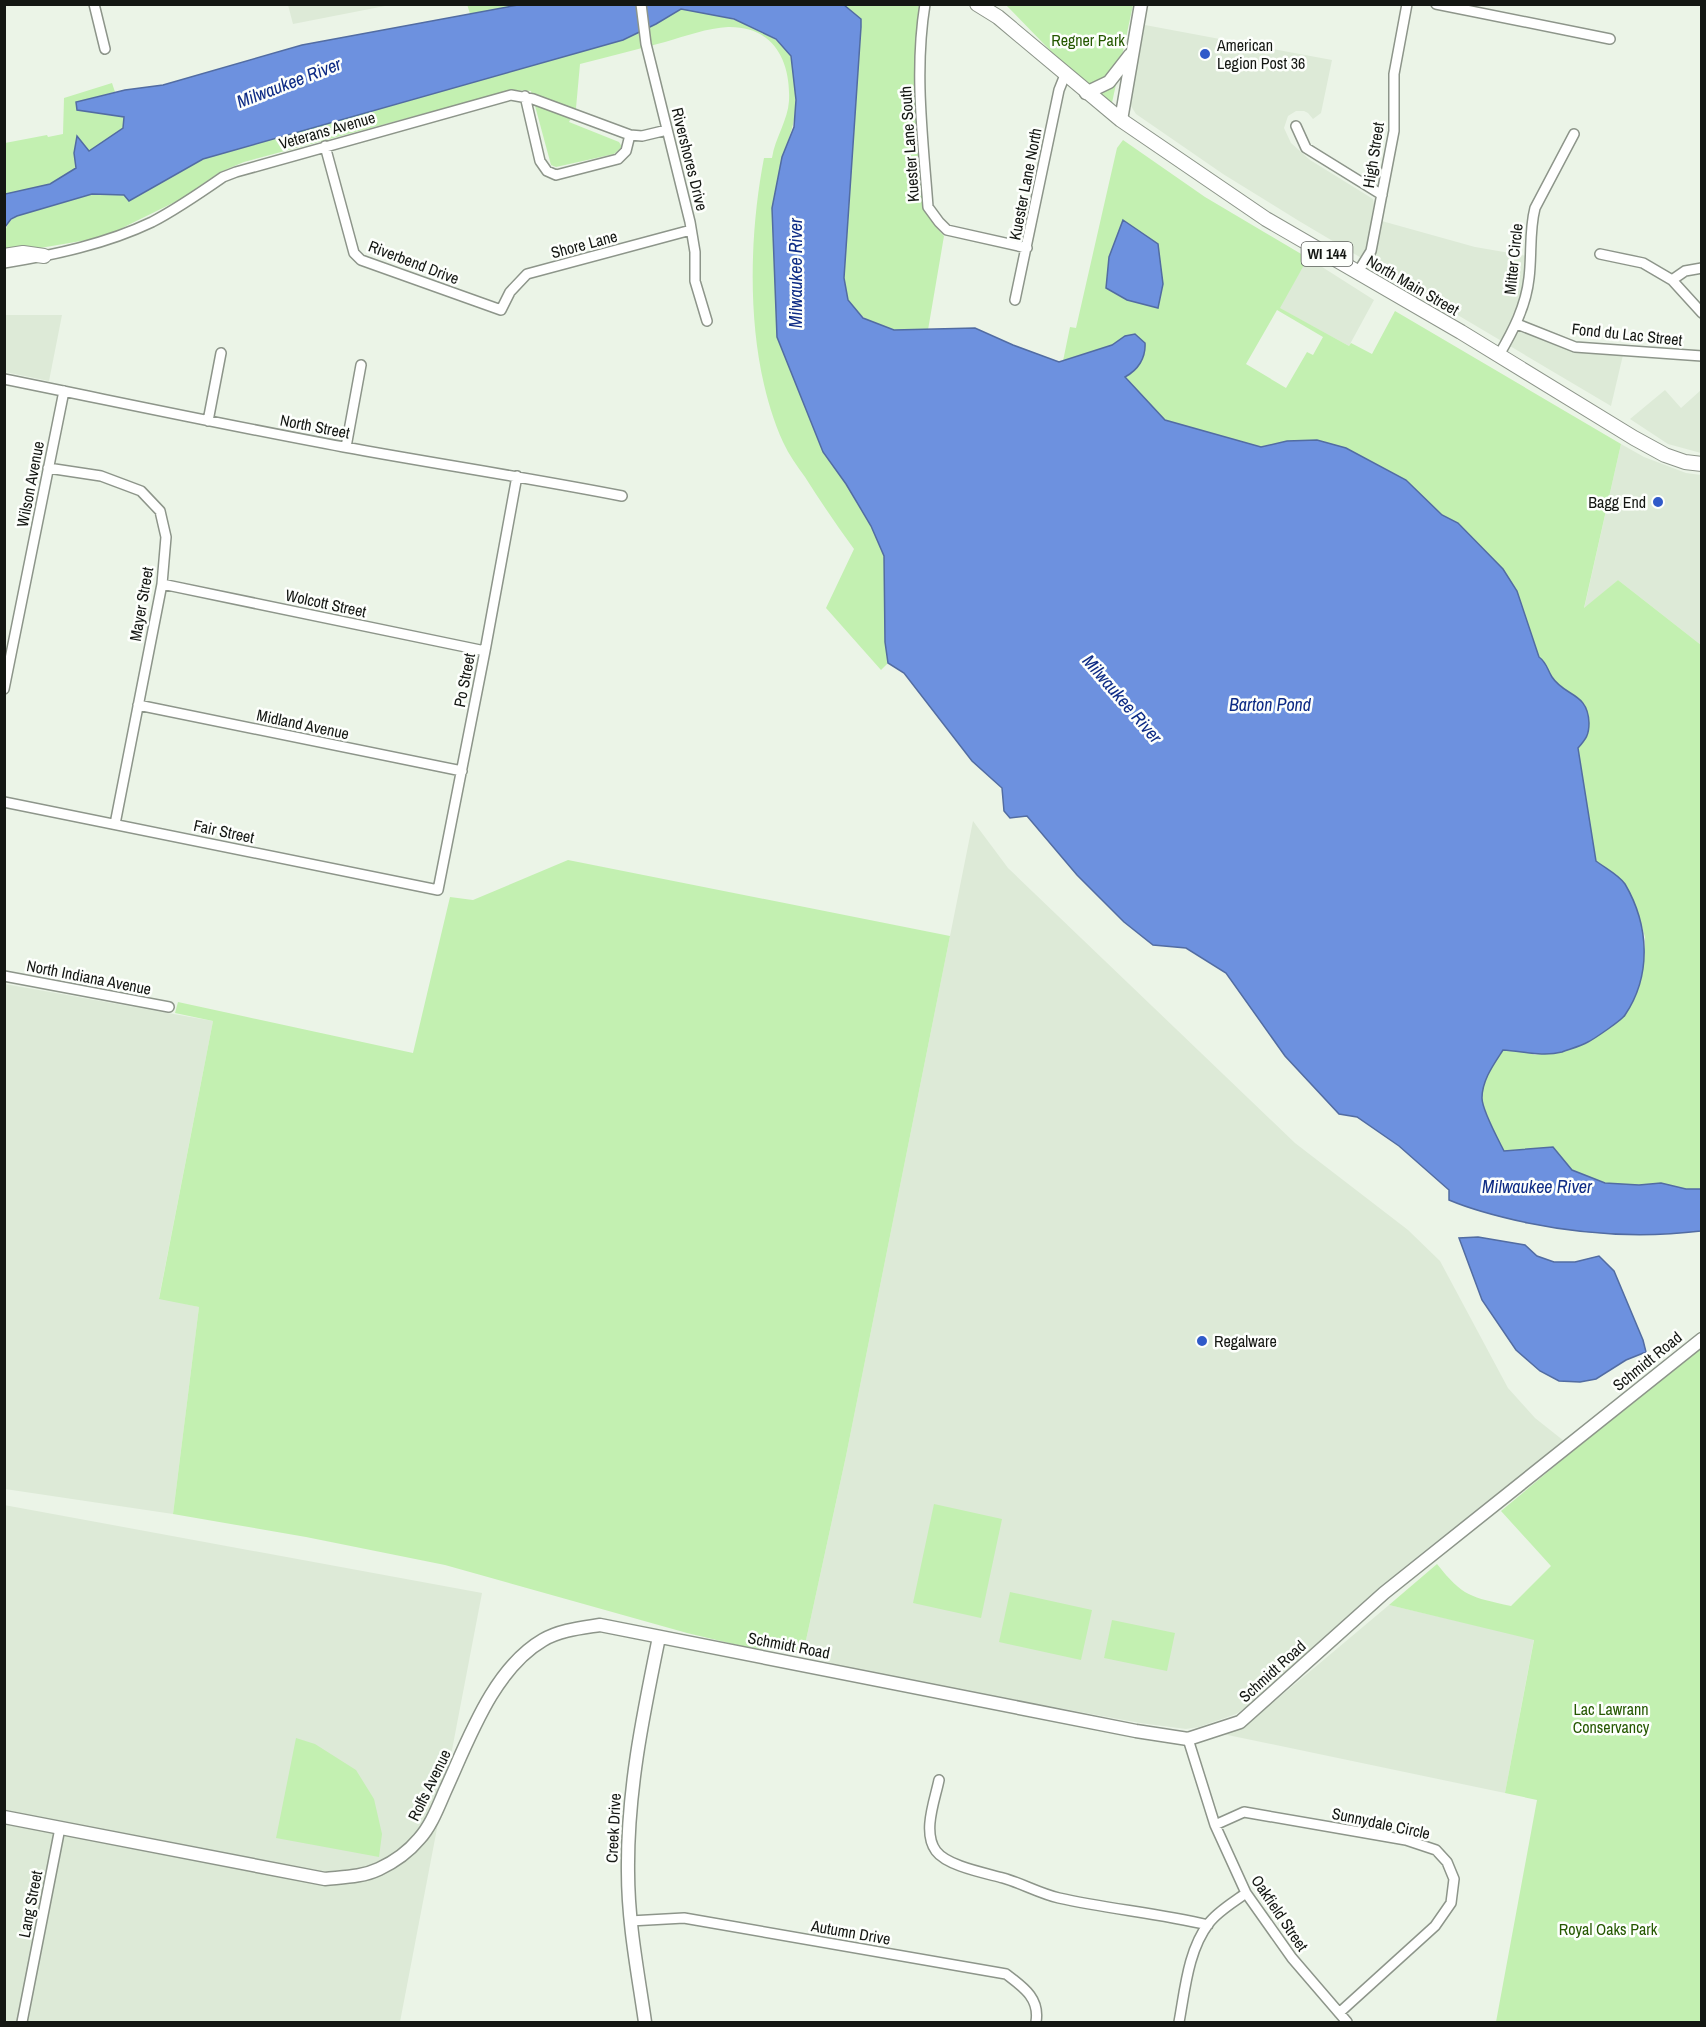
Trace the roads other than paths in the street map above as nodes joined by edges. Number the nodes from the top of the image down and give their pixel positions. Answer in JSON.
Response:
{"nodes":[{"id":1,"x":94,"y":4,"type":"edge"},
{"id":2,"x":641,"y":4,"type":"edge"},
{"id":3,"x":925,"y":4,"type":"edge"},
{"id":4,"x":977,"y":4,"type":"edge"},
{"id":5,"x":1141,"y":4,"type":"edge"},
{"id":6,"x":1407,"y":4,"type":"edge"},
{"id":7,"x":1436,"y":4,"type":"edge"},
{"id":8,"x":1610,"y":39,"type":"dead end"},
{"id":9,"x":105,"y":49,"type":"dead end"},
{"id":10,"x":1131,"y":54,"type":"junction"},
{"id":11,"x":1065,"y":75,"type":"junction"},
{"id":12,"x":1086,"y":93,"type":"junction"},
{"id":13,"x":525,"y":96,"type":"junction"},
{"id":14,"x":1121,"y":120,"type":"junction"},
{"id":15,"x":1296,"y":126,"type":"dead end"},
{"id":16,"x":667,"y":130,"type":"junction"},
{"id":17,"x":1574,"y":134,"type":"dead end"},
{"id":18,"x":630,"y":135,"type":"junction"},
{"id":19,"x":325,"y":146,"type":"junction"},
{"id":20,"x":1382,"y":195,"type":"junction"},
{"id":21,"x":691,"y":230,"type":"junction"},
{"id":22,"x":1027,"y":248,"type":"junction"},
{"id":23,"x":1600,"y":254,"type":"dead end"},
{"id":24,"x":4,"y":256,"type":"edge"},
{"id":25,"x":44,"y":256,"type":"junction"},
{"id":26,"x":4,"y":263,"type":"edge"},
{"id":27,"x":1701,"y":268,"type":"edge"},
{"id":28,"x":1358,"y":272,"type":"junction"},
{"id":29,"x":1672,"y":280,"type":"junction"},
{"id":30,"x":1016,"y":300,"type":"dead end"},
{"id":31,"x":501,"y":310,"type":"joint"},
{"id":32,"x":1701,"y":314,"type":"edge"},
{"id":33,"x":707,"y":321,"type":"dead end"},
{"id":34,"x":1517,"y":324,"type":"junction"},
{"id":35,"x":221,"y":353,"type":"dead end"},
{"id":36,"x":1499,"y":356,"type":"junction"},
{"id":37,"x":1701,"y":356,"type":"edge"},
{"id":38,"x":361,"y":365,"type":"dead end"},
{"id":39,"x":4,"y":379,"type":"edge"},
{"id":40,"x":64,"y":391,"type":"junction"},
{"id":41,"x":208,"y":421,"type":"junction"},
{"id":42,"x":346,"y":447,"type":"junction"},
{"id":43,"x":1701,"y":464,"type":"edge"},
{"id":44,"x":48,"y":468,"type":"junction"},
{"id":45,"x":517,"y":476,"type":"junction"},
{"id":46,"x":622,"y":496,"type":"dead end"},
{"id":47,"x":162,"y":584,"type":"junction"},
{"id":48,"x":485,"y":651,"type":"junction"},
{"id":49,"x":4,"y":689,"type":"edge"},
{"id":50,"x":138,"y":705,"type":"junction"},
{"id":51,"x":462,"y":771,"type":"junction"},
{"id":52,"x":4,"y":802,"type":"edge"},
{"id":53,"x":115,"y":824,"type":"junction"},
{"id":54,"x":438,"y":890,"type":"joint"},
{"id":55,"x":4,"y":976,"type":"edge"},
{"id":56,"x":169,"y":1007,"type":"dead end"},
{"id":57,"x":1701,"y":1339,"type":"edge"},
{"id":58,"x":659,"y":1637,"type":"junction"},
{"id":59,"x":1188,"y":1739,"type":"junction"},
{"id":60,"x":939,"y":1780,"type":"dead end"},
{"id":61,"x":4,"y":1817,"type":"edge"},
{"id":62,"x":1215,"y":1825,"type":"junction"},
{"id":63,"x":60,"y":1828,"type":"junction"},
{"id":64,"x":1246,"y":1893,"type":"junction"},
{"id":65,"x":630,"y":1921,"type":"junction"},
{"id":66,"x":1208,"y":1925,"type":"junction"},
{"id":67,"x":1339,"y":2013,"type":"junction"},
{"id":68,"x":22,"y":2022,"type":"edge"},
{"id":69,"x":645,"y":2022,"type":"edge"},
{"id":70,"x":1036,"y":2022,"type":"edge"},
{"id":71,"x":1179,"y":2022,"type":"edge"},
{"id":72,"x":1347,"y":2022,"type":"edge"}],
"edges":[{"from":1,"to":9,"type":"street"},
{"from":2,"to":16,"type":"street","name":"Rivershores Drive"},
{"from":3,"to":22,"type":"street","name":"Kuester Lane South"},
{"from":4,"to":11,"type":"main road","name":"North Main Street","number":"WI 144"},
{"from":5,"to":10,"type":"street"},
{"from":6,"to":20,"type":"street","name":"High Street"},
{"from":7,"to":8,"type":"street"},
{"from":10,"to":12,"type":"street"},
{"from":10,"to":14,"type":"street"},
{"from":11,"to":12,"type":"main road","name":"North Main Street","number":"WI 144"},
{"from":11,"to":22,"type":"street","name":"Kuester Lane North"},
{"from":12,"to":14,"type":"main road","name":"North Main Street","number":"WI 144"},
{"from":13,"to":18,"type":"street","name":"Veterans Avenue"},
{"from":13,"to":18,"type":"street"},
{"from":13,"to":19,"type":"street","name":"Veterans Avenue"},
{"from":14,"to":28,"type":"main road","name":"North Main Street","number":"WI 144"},
{"from":15,"to":20,"type":"street"},
{"from":16,"to":18,"type":"street","name":"Veterans Avenue"},
{"from":16,"to":21,"type":"street","name":"Rivershores Drive"},
{"from":17,"to":34,"type":"street","name":"Mitter Circle"},
{"from":19,"to":25,"type":"street","name":"Veterans Avenue"},
{"from":19,"to":31,"type":"street","name":"Riverbend Drive"},
{"from":20,"to":28,"type":"street","name":"High Street"},
{"from":21,"to":31,"type":"street","name":"Shore Lane"},
{"from":21,"to":33,"type":"street","name":"Rivershores Drive"},
{"from":22,"to":30,"type":"street","name":"Kuester Lane North"},
{"from":23,"to":29,"type":"street"},
{"from":24,"to":25,"type":"main road"},
{"from":25,"to":26,"type":"street","name":"Veterans Avenue"},
{"from":27,"to":29,"type":"street"},
{"from":28,"to":36,"type":"main road","name":"North Main Street","number":"WI 144"},
{"from":29,"to":32,"type":"street"},
{"from":34,"to":36,"type":"street","name":"Mitter Circle"},
{"from":34,"to":37,"type":"street","name":"Fond du Lac Street"},
{"from":35,"to":41,"type":"street"},
{"from":36,"to":43,"type":"main road","name":"North Main Street","number":"WI 144"},
{"from":38,"to":42,"type":"street"},
{"from":39,"to":40,"type":"street","name":"North Street"},
{"from":40,"to":41,"type":"street","name":"North Street"},
{"from":40,"to":44,"type":"street","name":"Wilson Avenue"},
{"from":41,"to":42,"type":"street","name":"North Street"},
{"from":42,"to":45,"type":"street","name":"North Street"},
{"from":44,"to":47,"type":"street","name":"Mayer Street"},
{"from":44,"to":49,"type":"street","name":"Wilson Avenue"},
{"from":45,"to":46,"type":"street","name":"North Street"},
{"from":45,"to":48,"type":"street","name":"Po Street"},
{"from":47,"to":48,"type":"street","name":"Wolcott Street"},
{"from":47,"to":50,"type":"street","name":"Mayer Street"},
{"from":48,"to":51,"type":"street","name":"Po Street"},
{"from":50,"to":51,"type":"street","name":"Midland Avenue"},
{"from":50,"to":53,"type":"street","name":"Mayer Street"},
{"from":51,"to":54,"type":"street","name":"Po Street"},
{"from":52,"to":53,"type":"street","name":"Fair Street"},
{"from":53,"to":54,"type":"street","name":"Fair Street"},
{"from":55,"to":56,"type":"street","name":"North Indiana Avenue"},
{"from":57,"to":59,"type":"street","name":"Schmidt Road"},
{"from":58,"to":59,"type":"street","name":"Schmidt Road"},
{"from":58,"to":63,"type":"street","name":"Rolfs Avenue"},
{"from":58,"to":65,"type":"street","name":"Creek Drive"},
{"from":59,"to":62,"type":"street","name":"Oakfield Street"},
{"from":60,"to":66,"type":"street"},
{"from":61,"to":63,"type":"street","name":"Rolfs Avenue"},
{"from":62,"to":64,"type":"street","name":"Oakfield Street"},
{"from":62,"to":67,"type":"street","name":"Sunnydale Circle"},
{"from":63,"to":68,"type":"street","name":"Lang Street"},
{"from":64,"to":66,"type":"street"},
{"from":64,"to":67,"type":"street","name":"Oakfield Street"},
{"from":65,"to":69,"type":"street","name":"Creek Drive"},
{"from":65,"to":70,"type":"street","name":"Autumn Drive"},
{"from":66,"to":71,"type":"street"},
{"from":67,"to":72,"type":"street","name":"Oakfield Street"}]}
